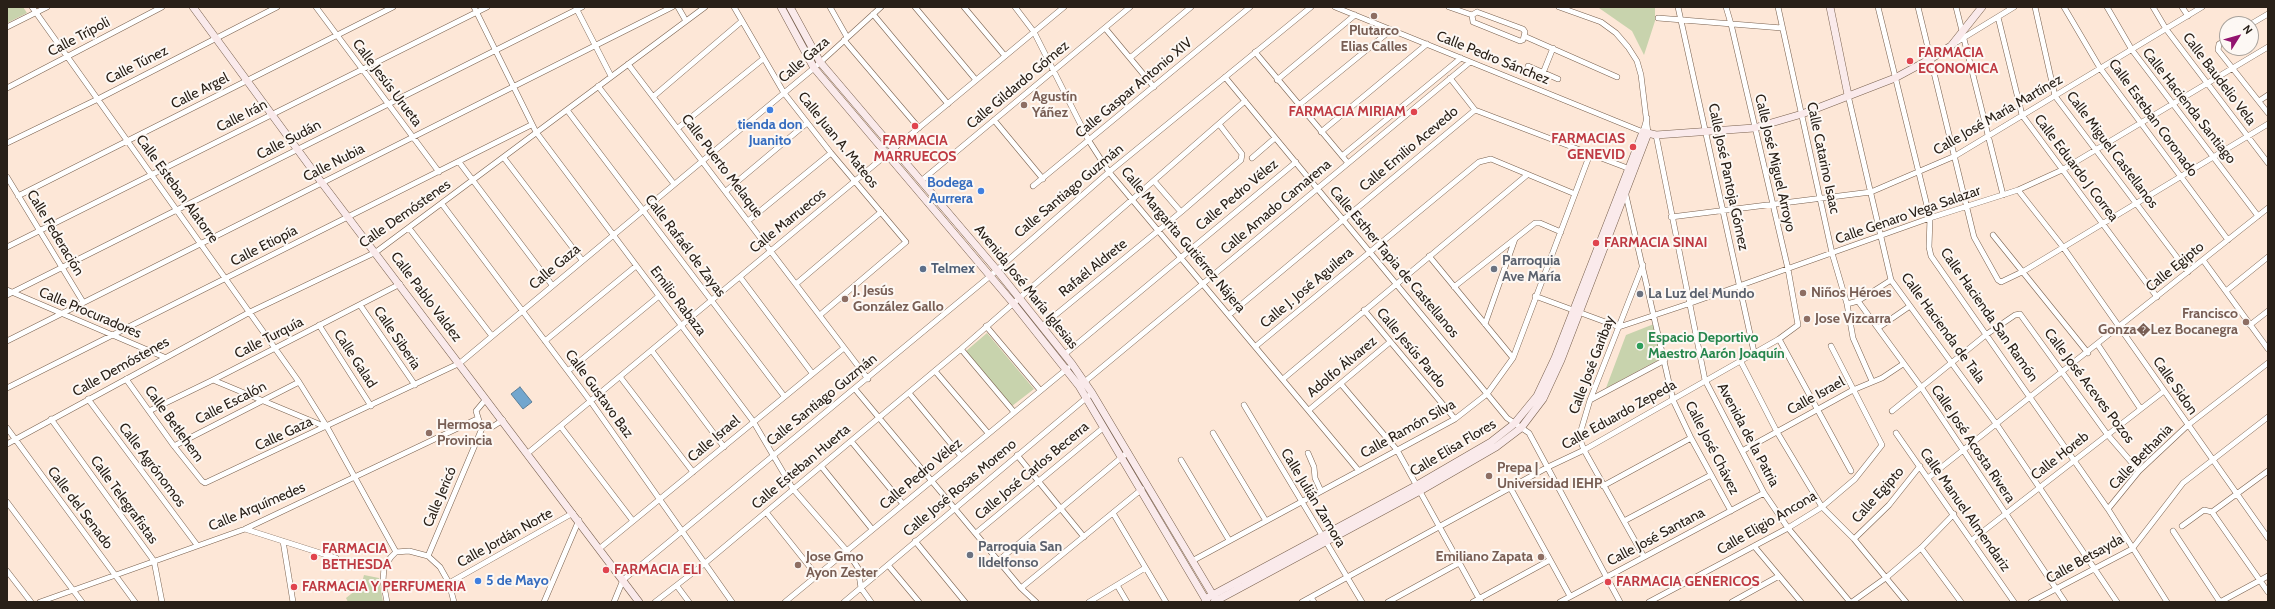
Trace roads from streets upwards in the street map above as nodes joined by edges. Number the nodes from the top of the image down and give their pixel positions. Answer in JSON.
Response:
{"nodes":[{"id":1,"x":32,"y":7,"type":"edge"},
{"id":2,"x":47,"y":7,"type":"edge"},
{"id":3,"x":162,"y":7,"type":"edge"},
{"id":4,"x":193,"y":7,"type":"edge"},
{"id":5,"x":277,"y":7,"type":"edge"},
{"id":6,"x":316,"y":7,"type":"edge"},
{"id":7,"x":393,"y":7,"type":"edge"},
{"id":8,"x":474,"y":7,"type":"edge"},
{"id":9,"x":487,"y":7,"type":"edge"},
{"id":10,"x":582,"y":7,"type":"edge"},
{"id":11,"x":672,"y":7,"type":"edge"},
{"id":12,"x":678,"y":7,"type":"edge"},
{"id":13,"x":705,"y":7,"type":"edge"},
{"id":14,"x":734,"y":7,"type":"edge"},
{"id":15,"x":781,"y":7,"type":"edge"},
{"id":16,"x":790,"y":7,"type":"edge"},
{"id":17,"x":830,"y":7,"type":"edge"},
{"id":18,"x":881,"y":7,"type":"edge"},
{"id":19,"x":915,"y":7,"type":"edge"},
{"id":20,"x":964,"y":7,"type":"edge"},
{"id":21,"x":1015,"y":7,"type":"edge"},
{"id":22,"x":1064,"y":7,"type":"edge"},
{"id":23,"x":1130,"y":7,"type":"edge"},
{"id":24,"x":1191,"y":7,"type":"edge"},
{"id":25,"x":1250,"y":7,"type":"edge"},
{"id":26,"x":1311,"y":7,"type":"edge"},
{"id":27,"x":1335,"y":7,"type":"edge"},
{"id":28,"x":1449,"y":7,"type":"edge"},
{"id":29,"x":1559,"y":7,"type":"edge"},
{"id":30,"x":1678,"y":7,"type":"edge"},
{"id":31,"x":1726,"y":7,"type":"edge"},
{"id":32,"x":1778,"y":7,"type":"edge"},
{"id":33,"x":1830,"y":7,"type":"edge"},
{"id":34,"x":1878,"y":7,"type":"edge"},
{"id":35,"x":1918,"y":7,"type":"edge"},
{"id":36,"x":1956,"y":7,"type":"edge"},
{"id":37,"x":1982,"y":7,"type":"edge"},
{"id":38,"x":2014,"y":7,"type":"edge"},
{"id":39,"x":2035,"y":7,"type":"edge"},
{"id":40,"x":2064,"y":7,"type":"edge"},
{"id":41,"x":2107,"y":7,"type":"edge"},
{"id":42,"x":2153,"y":7,"type":"edge"},
{"id":43,"x":2182,"y":7,"type":"edge"},
{"id":44,"x":2202,"y":7,"type":"edge"},
{"id":45,"x":576,"y":8,"type":"edge"},
{"id":46,"x":36,"y":12,"type":"junction"},
{"id":47,"x":476,"y":12,"type":"junction"},
{"id":48,"x":873,"y":14,"type":"junction"},
{"id":49,"x":2268,"y":14,"type":"edge"},
{"id":50,"x":1355,"y":15,"type":"junction"},
{"id":51,"x":1472,"y":16,"type":"junction"},
{"id":52,"x":2188,"y":16,"type":"junction"},
{"id":53,"x":1998,"y":17,"type":"junction"},
{"id":54,"x":1658,"y":18,"type":"dead end"},
{"id":55,"x":2259,"y":19,"type":"edge"},
{"id":56,"x":1680,"y":20,"type":"junction"},
{"id":57,"x":686,"y":21,"type":"junction"},
{"id":58,"x":742,"y":21,"type":"junction"},
{"id":59,"x":1731,"y":24,"type":"junction"},
{"id":60,"x":7,"y":27,"type":"edge"},
{"id":61,"x":1105,"y":28,"type":"junction"},
{"id":62,"x":1782,"y":28,"type":"junction"},
{"id":63,"x":2166,"y":29,"type":"junction"},
{"id":64,"x":1391,"y":30,"type":"junction"},
{"id":65,"x":1034,"y":32,"type":"junction"},
{"id":66,"x":1964,"y":34,"type":"junction"},
{"id":67,"x":337,"y":35,"type":"junction"},
{"id":68,"x":1524,"y":36,"type":"junction"},
{"id":69,"x":215,"y":38,"type":"junction"},
{"id":70,"x":846,"y":39,"type":"junction"},
{"id":71,"x":1427,"y":44,"type":"junction"},
{"id":72,"x":595,"y":47,"type":"junction"},
{"id":73,"x":2268,"y":47,"type":"edge"},
{"id":74,"x":1553,"y":48,"type":"junction"},
{"id":75,"x":496,"y":50,"type":"junction"},
{"id":76,"x":2132,"y":50,"type":"junction"},
{"id":77,"x":1254,"y":52,"type":"junction"},
{"id":78,"x":1005,"y":56,"type":"junction"},
{"id":79,"x":2224,"y":56,"type":"edge"},
{"id":80,"x":68,"y":57,"type":"junction"},
{"id":81,"x":1130,"y":58,"type":"junction"},
{"id":82,"x":1461,"y":58,"type":"junction"},
{"id":83,"x":1932,"y":58,"type":"junction"},
{"id":84,"x":763,"y":59,"type":"junction"},
{"id":85,"x":820,"y":62,"type":"junction"},
{"id":86,"x":1470,"y":62,"type":"junction"},
{"id":87,"x":628,"y":64,"type":"junction"},
{"id":88,"x":1528,"y":66,"type":"dead end"},
{"id":89,"x":814,"y":68,"type":"junction"},
{"id":90,"x":2100,"y":68,"type":"junction"},
{"id":91,"x":2234,"y":68,"type":"junction"},
{"id":92,"x":362,"y":69,"type":"junction"},
{"id":93,"x":1053,"y":71,"type":"junction"},
{"id":94,"x":1543,"y":73,"type":"junction"},
{"id":95,"x":611,"y":76,"type":"junction"},
{"id":96,"x":1225,"y":77,"type":"junction"},
{"id":97,"x":1616,"y":77,"type":"dead end"},
{"id":98,"x":1450,"y":78,"type":"junction"},
{"id":99,"x":1896,"y":78,"type":"junction"},
{"id":100,"x":1558,"y":79,"type":"dead end"},
{"id":101,"x":976,"y":80,"type":"junction"},
{"id":102,"x":1278,"y":80,"type":"junction"},
{"id":103,"x":246,"y":81,"type":"junction"},
{"id":104,"x":2208,"y":84,"type":"junction"},
{"id":105,"x":598,"y":86,"type":"junction"},
{"id":106,"x":514,"y":87,"type":"junction"},
{"id":107,"x":1154,"y":87,"type":"junction"},
{"id":108,"x":7,"y":88,"type":"edge"},
{"id":109,"x":784,"y":92,"type":"junction"},
{"id":110,"x":1848,"y":95,"type":"junction"},
{"id":111,"x":654,"y":96,"type":"junction"},
{"id":112,"x":2056,"y":96,"type":"junction"},
{"id":113,"x":2268,"y":96,"type":"edge"},
{"id":114,"x":98,"y":99,"type":"junction"},
{"id":115,"x":1245,"y":101,"type":"junction"},
{"id":116,"x":2259,"y":101,"type":"junction"},
{"id":117,"x":387,"y":103,"type":"junction"},
{"id":118,"x":948,"y":104,"type":"junction"},
{"id":119,"x":2173,"y":104,"type":"junction"},
{"id":120,"x":1298,"y":105,"type":"junction"},
{"id":121,"x":567,"y":110,"type":"junction"},
{"id":122,"x":1475,"y":110,"type":"junction"},
{"id":123,"x":2268,"y":113,"type":"edge"},
{"id":124,"x":1802,"y":114,"type":"junction"},
{"id":125,"x":272,"y":115,"type":"junction"},
{"id":126,"x":2022,"y":115,"type":"junction"},
{"id":127,"x":994,"y":120,"type":"junction"},
{"id":128,"x":807,"y":123,"type":"junction"},
{"id":129,"x":1219,"y":124,"type":"junction"},
{"id":130,"x":2141,"y":124,"type":"junction"},
{"id":131,"x":2268,"y":124,"type":"edge"},
{"id":132,"x":531,"y":125,"type":"junction"},
{"id":133,"x":678,"y":128,"type":"junction"},
{"id":134,"x":918,"y":128,"type":"junction"},
{"id":135,"x":1754,"y":128,"type":"junction"},
{"id":136,"x":1705,"y":131,"type":"junction"},
{"id":137,"x":536,"y":132,"type":"junction"},
{"id":138,"x":1321,"y":132,"type":"junction"},
{"id":139,"x":1649,"y":133,"type":"junction"},
{"id":140,"x":1989,"y":136,"type":"junction"},
{"id":141,"x":2248,"y":136,"type":"junction"},
{"id":142,"x":413,"y":137,"type":"junction"},
{"id":143,"x":1275,"y":138,"type":"junction"},
{"id":144,"x":128,"y":141,"type":"junction"},
{"id":145,"x":1089,"y":141,"type":"junction"},
{"id":146,"x":7,"y":142,"type":"edge"},
{"id":147,"x":297,"y":149,"type":"junction"},
{"id":148,"x":894,"y":149,"type":"junction"},
{"id":149,"x":2096,"y":150,"type":"junction"},
{"id":150,"x":831,"y":153,"type":"junction"},
{"id":151,"x":1590,"y":154,"type":"junction"},
{"id":152,"x":886,"y":156,"type":"junction"},
{"id":153,"x":1342,"y":156,"type":"junction"},
{"id":154,"x":1955,"y":157,"type":"junction"},
{"id":155,"x":2214,"y":157,"type":"junction"},
{"id":156,"x":504,"y":158,"type":"junction"},
{"id":157,"x":1252,"y":158,"type":"dead end"},
{"id":158,"x":703,"y":160,"type":"junction"},
{"id":159,"x":459,"y":162,"type":"junction"},
{"id":160,"x":1296,"y":162,"type":"junction"},
{"id":161,"x":1348,"y":163,"type":"junction"},
{"id":162,"x":2268,"y":163,"type":"edge"},
{"id":163,"x":1632,"y":170,"type":"junction"},
{"id":164,"x":2062,"y":170,"type":"junction"},
{"id":165,"x":439,"y":172,"type":"junction"},
{"id":166,"x":1109,"y":172,"type":"junction"},
{"id":167,"x":1920,"y":172,"type":"junction"},
{"id":168,"x":1527,"y":174,"type":"junction"},
{"id":169,"x":152,"y":175,"type":"junction"},
{"id":170,"x":2181,"y":176,"type":"junction"},
{"id":171,"x":7,"y":177,"type":"edge"},
{"id":172,"x":1043,"y":179,"type":"junction"},
{"id":173,"x":473,"y":180,"type":"junction"},
{"id":174,"x":921,"y":181,"type":"junction"},
{"id":175,"x":1154,"y":181,"type":"junction"},
{"id":176,"x":855,"y":182,"type":"junction"},
{"id":177,"x":322,"y":183,"type":"junction"},
{"id":178,"x":674,"y":184,"type":"junction"},
{"id":179,"x":1624,"y":184,"type":"junction"},
{"id":180,"x":1033,"y":186,"type":"dead end"},
{"id":181,"x":1317,"y":188,"type":"junction"},
{"id":182,"x":726,"y":190,"type":"junction"},
{"id":183,"x":2018,"y":190,"type":"junction"},
{"id":184,"x":1870,"y":192,"type":"junction"},
{"id":185,"x":1626,"y":193,"type":"junction"},
{"id":186,"x":1575,"y":194,"type":"junction"},
{"id":187,"x":2003,"y":195,"type":"junction"},
{"id":188,"x":18,"y":196,"type":"junction"},
{"id":189,"x":1133,"y":200,"type":"junction"},
{"id":190,"x":1820,"y":200,"type":"junction"},
{"id":191,"x":2137,"y":203,"type":"junction"},
{"id":192,"x":442,"y":204,"type":"junction"},
{"id":193,"x":1772,"y":206,"type":"junction"},
{"id":194,"x":1967,"y":207,"type":"junction"},
{"id":195,"x":2268,"y":208,"type":"edge"},
{"id":196,"x":177,"y":209,"type":"junction"},
{"id":197,"x":643,"y":210,"type":"junction"},
{"id":198,"x":881,"y":212,"type":"junction"},
{"id":199,"x":1181,"y":212,"type":"junction"},
{"id":200,"x":1723,"y":212,"type":"junction"},
{"id":201,"x":2258,"y":216,"type":"junction"},
{"id":202,"x":349,"y":217,"type":"junction"},
{"id":203,"x":1671,"y":217,"type":"junction"},
{"id":204,"x":1930,"y":218,"type":"junction"},
{"id":205,"x":1343,"y":220,"type":"junction"},
{"id":206,"x":748,"y":221,"type":"junction"},
{"id":207,"x":2102,"y":224,"type":"junction"},
{"id":208,"x":409,"y":228,"type":"junction"},
{"id":209,"x":1159,"y":230,"type":"junction"},
{"id":210,"x":40,"y":231,"type":"junction"},
{"id":211,"x":1561,"y":232,"type":"junction"},
{"id":212,"x":612,"y":235,"type":"junction"},
{"id":213,"x":1994,"y":235,"type":"dead end"},
{"id":214,"x":1516,"y":238,"type":"junction"},
{"id":215,"x":1880,"y":238,"type":"junction"},
{"id":216,"x":2228,"y":240,"type":"junction"},
{"id":217,"x":202,"y":245,"type":"junction"},
{"id":218,"x":2063,"y":246,"type":"junction"},
{"id":219,"x":7,"y":247,"type":"edge"},
{"id":220,"x":770,"y":251,"type":"junction"},
{"id":221,"x":376,"y":252,"type":"junction"},
{"id":222,"x":1370,"y":252,"type":"junction"},
{"id":223,"x":1832,"y":253,"type":"junction"},
{"id":224,"x":1182,"y":256,"type":"junction"},
{"id":225,"x":1429,"y":256,"type":"junction"},
{"id":226,"x":2268,"y":257,"type":"edge"},
{"id":227,"x":582,"y":260,"type":"junction"},
{"id":228,"x":2203,"y":260,"type":"junction"},
{"id":229,"x":1643,"y":264,"type":"junction"},
{"id":230,"x":62,"y":266,"type":"junction"},
{"id":231,"x":636,"y":266,"type":"junction"},
{"id":232,"x":996,"y":269,"type":"junction"},
{"id":233,"x":1788,"y":269,"type":"junction"},
{"id":234,"x":2024,"y":271,"type":"junction"},
{"id":235,"x":2188,"y":272,"type":"junction"},
{"id":236,"x":740,"y":277,"type":"junction"},
{"id":237,"x":989,"y":277,"type":"junction"},
{"id":238,"x":226,"y":278,"type":"junction"},
{"id":239,"x":1891,"y":280,"type":"junction"},
{"id":240,"x":1204,"y":283,"type":"junction"},
{"id":241,"x":400,"y":284,"type":"junction"},
{"id":242,"x":796,"y":284,"type":"junction"},
{"id":243,"x":1396,"y":284,"type":"junction"},
{"id":244,"x":552,"y":285,"type":"junction"},
{"id":245,"x":1739,"y":286,"type":"junction"},
{"id":246,"x":1454,"y":287,"type":"junction"},
{"id":247,"x":2226,"y":291,"type":"junction"},
{"id":248,"x":9,"y":292,"type":"edge"},
{"id":249,"x":659,"y":296,"type":"junction"},
{"id":250,"x":1535,"y":296,"type":"junction"},
{"id":251,"x":2157,"y":296,"type":"junction"},
{"id":252,"x":1018,"y":297,"type":"junction"},
{"id":253,"x":711,"y":301,"type":"junction"},
{"id":254,"x":1858,"y":301,"type":"junction"},
{"id":255,"x":83,"y":302,"type":"junction"},
{"id":256,"x":1014,"y":303,"type":"junction"},
{"id":257,"x":1691,"y":303,"type":"junction"},
{"id":258,"x":1847,"y":304,"type":"junction"},
{"id":259,"x":360,"y":305,"type":"junction"},
{"id":260,"x":1910,"y":306,"type":"junction"},
{"id":261,"x":1364,"y":310,"type":"junction"},
{"id":262,"x":522,"y":311,"type":"junction"},
{"id":263,"x":2268,"y":311,"type":"edge"},
{"id":264,"x":250,"y":312,"type":"junction"},
{"id":265,"x":1577,"y":312,"type":"junction"},
{"id":266,"x":62,"y":313,"type":"junction"},
{"id":267,"x":1230,"y":314,"type":"junction"},
{"id":268,"x":820,"y":315,"type":"junction"},
{"id":269,"x":1655,"y":315,"type":"junction"},
{"id":270,"x":1485,"y":324,"type":"junction"},
{"id":271,"x":1798,"y":325,"type":"joint"},
{"id":272,"x":2250,"y":325,"type":"junction"},
{"id":273,"x":319,"y":326,"type":"junction"},
{"id":274,"x":682,"y":326,"type":"junction"},
{"id":275,"x":986,"y":326,"type":"junction"},
{"id":276,"x":1042,"y":326,"type":"junction"},
{"id":277,"x":1619,"y":327,"type":"junction"},
{"id":278,"x":2118,"y":327,"type":"junction"},
{"id":279,"x":1878,"y":328,"type":"junction"},
{"id":280,"x":1987,"y":334,"type":"junction"},
{"id":281,"x":113,"y":335,"type":"junction"},
{"id":282,"x":492,"y":336,"type":"junction"},
{"id":283,"x":1779,"y":339,"type":"junction"},
{"id":284,"x":7,"y":341,"type":"edge"},
{"id":285,"x":545,"y":341,"type":"junction"},
{"id":286,"x":1390,"y":342,"type":"junction"},
{"id":287,"x":2098,"y":345,"type":"junction"},
{"id":288,"x":1256,"y":346,"type":"junction"},
{"id":289,"x":1831,"y":346,"type":"dead end"},
{"id":290,"x":275,"y":348,"type":"junction"},
{"id":291,"x":844,"y":348,"type":"junction"},
{"id":292,"x":961,"y":349,"type":"junction"},
{"id":293,"x":2268,"y":349,"type":"edge"},
{"id":294,"x":652,"y":351,"type":"junction"},
{"id":295,"x":1754,"y":352,"type":"junction"},
{"id":296,"x":2088,"y":353,"type":"junction"},
{"id":297,"x":1065,"y":354,"type":"junction"},
{"id":298,"x":164,"y":357,"type":"junction"},
{"id":299,"x":1513,"y":358,"type":"junction"},
{"id":300,"x":1665,"y":360,"type":"junction"},
{"id":301,"x":1740,"y":360,"type":"junction"},
{"id":302,"x":460,"y":363,"type":"junction"},
{"id":303,"x":2268,"y":363,"type":"edge"},
{"id":304,"x":1072,"y":364,"type":"junction"},
{"id":305,"x":1903,"y":364,"type":"junction"},
{"id":306,"x":1952,"y":364,"type":"junction"},
{"id":307,"x":1066,"y":369,"type":"junction"},
{"id":308,"x":935,"y":371,"type":"junction"},
{"id":309,"x":568,"y":372,"type":"junction"},
{"id":310,"x":812,"y":373,"type":"junction"},
{"id":311,"x":2062,"y":373,"type":"junction"},
{"id":312,"x":621,"y":378,"type":"junction"},
{"id":313,"x":868,"y":378,"type":"junction"},
{"id":314,"x":126,"y":379,"type":"junction"},
{"id":315,"x":1283,"y":379,"type":"junction"},
{"id":316,"x":213,"y":380,"type":"junction"},
{"id":317,"x":1706,"y":380,"type":"junction"},
{"id":318,"x":1872,"y":381,"type":"junction"},
{"id":319,"x":299,"y":382,"type":"junction"},
{"id":320,"x":1082,"y":384,"type":"junction"},
{"id":321,"x":1341,"y":384,"type":"junction"},
{"id":322,"x":414,"y":385,"type":"junction"},
{"id":323,"x":7,"y":388,"type":"edge"},
{"id":324,"x":1921,"y":388,"type":"junction"},
{"id":325,"x":855,"y":389,"type":"junction"},
{"id":326,"x":1040,"y":390,"type":"junction"},
{"id":327,"x":1853,"y":390,"type":"junction"},
{"id":328,"x":2164,"y":391,"type":"junction"},
{"id":329,"x":909,"y":393,"type":"junction"},
{"id":330,"x":1092,"y":393,"type":"junction"},
{"id":331,"x":1487,"y":394,"type":"junction"},
{"id":332,"x":784,"y":396,"type":"junction"},
{"id":333,"x":1085,"y":398,"type":"junction"},
{"id":334,"x":2031,"y":398,"type":"junction"},
{"id":335,"x":88,"y":399,"type":"junction"},
{"id":336,"x":486,"y":399,"type":"junction"},
{"id":337,"x":262,"y":400,"type":"junction"},
{"id":338,"x":1590,"y":400,"type":"junction"},
{"id":339,"x":1673,"y":400,"type":"junction"},
{"id":340,"x":591,"y":402,"type":"junction"},
{"id":341,"x":371,"y":406,"type":"junction"},
{"id":342,"x":1244,"y":406,"type":"dead end"},
{"id":343,"x":2140,"y":408,"type":"junction"},
{"id":344,"x":1309,"y":410,"type":"junction"},
{"id":345,"x":1816,"y":410,"type":"junction"},
{"id":346,"x":149,"y":411,"type":"junction"},
{"id":347,"x":1892,"y":411,"type":"dead end"},
{"id":348,"x":1014,"y":412,"type":"junction"},
{"id":349,"x":2268,"y":418,"type":"edge"},
{"id":350,"x":51,"y":419,"type":"junction"},
{"id":351,"x":878,"y":419,"type":"junction"},
{"id":352,"x":1455,"y":419,"type":"junction"},
{"id":353,"x":477,"y":420,"type":"junction"},
{"id":354,"x":503,"y":420,"type":"junction"},
{"id":355,"x":753,"y":421,"type":"junction"},
{"id":356,"x":1997,"y":425,"type":"junction"},
{"id":357,"x":2188,"y":425,"type":"junction"},
{"id":358,"x":483,"y":426,"type":"junction"},
{"id":359,"x":1518,"y":426,"type":"junction"},
{"id":360,"x":327,"y":427,"type":"junction"},
{"id":361,"x":561,"y":427,"type":"junction"},
{"id":362,"x":7,"y":428,"type":"edge"},
{"id":363,"x":1103,"y":428,"type":"junction"},
{"id":364,"x":1777,"y":432,"type":"junction"},
{"id":365,"x":988,"y":433,"type":"junction"},
{"id":366,"x":1213,"y":433,"type":"dead end"},
{"id":367,"x":1896,"y":433,"type":"dead end"},
{"id":368,"x":2107,"y":434,"type":"junction"},
{"id":369,"x":1691,"y":438,"type":"junction"},
{"id":370,"x":14,"y":440,"type":"junction"},
{"id":371,"x":851,"y":441,"type":"junction"},
{"id":372,"x":7,"y":444,"type":"edge"},
{"id":373,"x":174,"y":446,"type":"junction"},
{"id":374,"x":724,"y":447,"type":"junction"},
{"id":375,"x":1397,"y":450,"type":"junction"},
{"id":376,"x":1584,"y":450,"type":"junction"},
{"id":377,"x":1742,"y":451,"type":"junction"},
{"id":378,"x":1964,"y":451,"type":"junction"},
{"id":379,"x":1128,"y":452,"type":"junction"},
{"id":380,"x":528,"y":453,"type":"junction"},
{"id":381,"x":1308,"y":453,"type":"dead end"},
{"id":382,"x":774,"y":455,"type":"junction"},
{"id":383,"x":1017,"y":455,"type":"junction"},
{"id":384,"x":961,"y":456,"type":"junction"},
{"id":385,"x":1122,"y":459,"type":"junction"},
{"id":386,"x":1181,"y":460,"type":"dead end"},
{"id":387,"x":2073,"y":460,"type":"junction"},
{"id":388,"x":2212,"y":460,"type":"junction"},
{"id":389,"x":821,"y":466,"type":"junction"},
{"id":390,"x":1920,"y":466,"type":"junction"},
{"id":391,"x":1548,"y":467,"type":"junction"},
{"id":392,"x":1359,"y":471,"type":"junction"},
{"id":393,"x":1851,"y":471,"type":"dead end"},
{"id":394,"x":2139,"y":471,"type":"junction"},
{"id":395,"x":2268,"y":471,"type":"edge"},
{"id":396,"x":693,"y":472,"type":"junction"},
{"id":397,"x":1711,"y":475,"type":"junction"},
{"id":398,"x":354,"y":476,"type":"junction"},
{"id":399,"x":1928,"y":478,"type":"junction"},
{"id":400,"x":930,"y":481,"type":"junction"},
{"id":401,"x":1039,"y":482,"type":"junction"},
{"id":402,"x":204,"y":483,"type":"joint"},
{"id":403,"x":1147,"y":484,"type":"junction"},
{"id":404,"x":1603,"y":486,"type":"junction"},
{"id":405,"x":2039,"y":487,"type":"junction"},
{"id":406,"x":1418,"y":488,"type":"junction"},
{"id":407,"x":793,"y":489,"type":"junction"},
{"id":408,"x":1511,"y":489,"type":"junction"},
{"id":409,"x":1141,"y":490,"type":"junction"},
{"id":410,"x":1322,"y":491,"type":"junction"},
{"id":411,"x":1764,"y":493,"type":"junction"},
{"id":412,"x":2238,"y":495,"type":"junction"},
{"id":413,"x":660,"y":499,"type":"junction"},
{"id":414,"x":7,"y":502,"type":"edge"},
{"id":415,"x":1302,"y":502,"type":"junction"},
{"id":416,"x":903,"y":504,"type":"junction"},
{"id":417,"x":1822,"y":507,"type":"junction"},
{"id":418,"x":954,"y":508,"type":"junction"},
{"id":419,"x":1062,"y":508,"type":"junction"},
{"id":420,"x":2108,"y":509,"type":"junction"},
{"id":421,"x":1731,"y":511,"type":"junction"},
{"id":422,"x":766,"y":512,"type":"junction"},
{"id":423,"x":2212,"y":512,"type":"junction"},
{"id":424,"x":573,"y":513,"type":"junction"},
{"id":425,"x":1113,"y":513,"type":"junction"},
{"id":426,"x":1954,"y":514,"type":"junction"},
{"id":427,"x":2005,"y":514,"type":"junction"},
{"id":428,"x":579,"y":520,"type":"junction"},
{"id":429,"x":633,"y":521,"type":"junction"},
{"id":430,"x":1266,"y":521,"type":"junction"},
{"id":431,"x":1624,"y":521,"type":"junction"},
{"id":432,"x":2182,"y":526,"type":"dead end"},
{"id":433,"x":1440,"y":528,"type":"junction"},
{"id":434,"x":1788,"y":528,"type":"junction"},
{"id":435,"x":245,"y":529,"type":"junction"},
{"id":436,"x":872,"y":529,"type":"junction"},
{"id":437,"x":682,"y":531,"type":"junction"},
{"id":438,"x":2173,"y":531,"type":"dead end"},
{"id":439,"x":976,"y":534,"type":"junction"},
{"id":440,"x":1084,"y":537,"type":"junction"},
{"id":441,"x":2268,"y":538,"type":"edge"},
{"id":442,"x":1324,"y":539,"type":"junction"},
{"id":443,"x":1854,"y":539,"type":"junction"},
{"id":444,"x":1229,"y":540,"type":"junction"},
{"id":445,"x":1972,"y":540,"type":"junction"},
{"id":446,"x":283,"y":541,"type":"junction"},
{"id":447,"x":915,"y":541,"type":"junction"},
{"id":448,"x":197,"y":545,"type":"junction"},
{"id":449,"x":1754,"y":546,"type":"junction"},
{"id":450,"x":1921,"y":548,"type":"junction"},
{"id":451,"x":599,"y":549,"type":"junction"},
{"id":452,"x":2132,"y":549,"type":"junction"},
{"id":453,"x":847,"y":551,"type":"junction"},
{"id":454,"x":396,"y":552,"type":"junction"},
{"id":455,"x":428,"y":556,"type":"junction"},
{"id":456,"x":1644,"y":557,"type":"junction"},
{"id":457,"x":336,"y":558,"type":"dead end"},
{"id":458,"x":1550,"y":560,"type":"junction"},
{"id":459,"x":154,"y":561,"type":"junction"},
{"id":460,"x":998,"y":561,"type":"junction"},
{"id":461,"x":1192,"y":561,"type":"junction"},
{"id":462,"x":1459,"y":563,"type":"junction"},
{"id":463,"x":704,"y":564,"type":"junction"},
{"id":464,"x":888,"y":565,"type":"junction"},
{"id":465,"x":1145,"y":568,"type":"junction"},
{"id":466,"x":2094,"y":569,"type":"junction"},
{"id":467,"x":7,"y":571,"type":"edge"},
{"id":468,"x":115,"y":576,"type":"junction"},
{"id":469,"x":816,"y":576,"type":"junction"},
{"id":470,"x":1779,"y":576,"type":"junction"},
{"id":471,"x":2268,"y":576,"type":"edge"},
{"id":472,"x":1607,"y":577,"type":"junction"},
{"id":473,"x":1347,"y":578,"type":"junction"},
{"id":474,"x":1887,"y":578,"type":"junction"},
{"id":475,"x":623,"y":580,"type":"junction"},
{"id":476,"x":2260,"y":580,"type":"junction"},
{"id":477,"x":449,"y":583,"type":"junction"},
{"id":478,"x":1117,"y":585,"type":"junction"},
{"id":479,"x":677,"y":586,"type":"junction"},
{"id":480,"x":861,"y":588,"type":"junction"},
{"id":481,"x":1021,"y":588,"type":"junction"},
{"id":482,"x":2056,"y":589,"type":"junction"},
{"id":483,"x":72,"y":590,"type":"junction"},
{"id":484,"x":2268,"y":592,"type":"edge"},
{"id":485,"x":1570,"y":596,"type":"junction"},
{"id":486,"x":1311,"y":597,"type":"junction"},
{"id":487,"x":1215,"y":600,"type":"edge"},
{"id":488,"x":1480,"y":600,"type":"edge"},
{"id":489,"x":1206,"y":601,"type":"edge"},
{"id":490,"x":30,"y":602,"type":"edge"},
{"id":491,"x":40,"y":602,"type":"edge"},
{"id":492,"x":82,"y":602,"type":"edge"},
{"id":493,"x":135,"y":602,"type":"edge"},
{"id":494,"x":162,"y":602,"type":"edge"},
{"id":495,"x":293,"y":602,"type":"edge"},
{"id":496,"x":387,"y":602,"type":"edge"},
{"id":497,"x":454,"y":602,"type":"edge"},
{"id":498,"x":544,"y":602,"type":"edge"},
{"id":499,"x":614,"y":602,"type":"edge"},
{"id":500,"x":639,"y":602,"type":"edge"},
{"id":501,"x":655,"y":602,"type":"edge"},
{"id":502,"x":689,"y":602,"type":"edge"},
{"id":503,"x":732,"y":602,"type":"edge"},
{"id":504,"x":785,"y":602,"type":"edge"},
{"id":505,"x":844,"y":602,"type":"edge"},
{"id":506,"x":871,"y":602,"type":"edge"},
{"id":507,"x":919,"y":602,"type":"edge"},
{"id":508,"x":965,"y":602,"type":"edge"},
{"id":509,"x":1036,"y":602,"type":"edge"},
{"id":510,"x":1089,"y":602,"type":"edge"},
{"id":511,"x":1127,"y":602,"type":"edge"},
{"id":512,"x":1166,"y":602,"type":"edge"},
{"id":513,"x":1302,"y":602,"type":"edge"},
{"id":514,"x":1314,"y":602,"type":"edge"},
{"id":515,"x":1362,"y":602,"type":"edge"},
{"id":516,"x":1388,"y":602,"type":"edge"},
{"id":517,"x":1473,"y":602,"type":"edge"},
{"id":518,"x":1560,"y":602,"type":"edge"},
{"id":519,"x":1620,"y":602,"type":"edge"},
{"id":520,"x":1649,"y":602,"type":"edge"},
{"id":521,"x":1732,"y":602,"type":"edge"},
{"id":522,"x":1801,"y":602,"type":"edge"},
{"id":523,"x":1851,"y":602,"type":"edge"},
{"id":524,"x":1906,"y":602,"type":"edge"},
{"id":525,"x":1961,"y":602,"type":"edge"},
{"id":526,"x":2014,"y":602,"type":"edge"},
{"id":527,"x":2031,"y":602,"type":"edge"},
{"id":528,"x":2065,"y":602,"type":"edge"},
{"id":529,"x":2117,"y":602,"type":"edge"},
{"id":530,"x":2167,"y":602,"type":"edge"},
{"id":531,"x":2220,"y":602,"type":"edge"}],
"edges":[{"from":1,"to":46,"type":"street","name":"Calle Esteban Alatorre"},
{"from":2,"to":46,"type":"street"},
{"from":3,"to":80,"type":"street","name":"Calle Trípoli"},
{"from":4,"to":69,"type":"street","name":"Calle Pablo Valdez"},
{"from":5,"to":69,"type":"street","name":"Calle Túnez"},
{"from":6,"to":67,"type":"street","name":"Calle Jesús Urueta"},
{"from":7,"to":67,"type":"street","name":"Calle Argel"},
{"from":8,"to":47,"type":"street","name":"Emilio Rabaza"},
{"from":9,"to":47,"type":"street","name":"Calle Irán"},
{"from":10,"to":45,"type":"street","name":"Calle Sudán"},
{"from":11,"to":72,"type":"street","name":"Calle Nubia"},
{"from":12,"to":57,"type":"street"},
{"from":13,"to":57,"type":"street","name":"Calle Demóstenes"},
{"from":14,"to":58,"type":"street","name":"Calle Juan A. Mateos"},
{"from":15,"to":89,"type":"street","name":"Avenida José María Iglesias"},
{"from":16,"to":85,"type":"street","name":"Avenida José María Iglesias"},
{"from":17,"to":70,"type":"street"},
{"from":18,"to":48,"type":"street","name":"Calle Gaza"},
{"from":19,"to":101,"type":"street"},
{"from":20,"to":78,"type":"street"},
{"from":21,"to":65,"type":"street","name":"Calle Margarita Gutiérrez Nájera"},
{"from":22,"to":65,"type":"street","name":"Calle Marruecos"},
{"from":23,"to":61,"type":"street","name":"Calle Gildardo Gómez"},
{"from":24,"to":81,"type":"street"},
{"from":25,"to":107,"type":"street","name":"Calle Gaspar Antonio XIV"},
{"from":26,"to":77,"type":"street","name":"Calle Santiago Guzmán"},
{"from":27,"to":50,"type":"street","name":"Calle Pedro Sánchez"},
{"from":28,"to":51,"type":"street"},
{"from":29,"to":139,"type":"street"},
{"from":30,"to":56,"type":"street","name":"Calle José Pantoja Gómez"},
{"from":31,"to":59,"type":"street","name":"Calle José Miguel Arroyo"},
{"from":32,"to":62,"type":"street","name":"Calle Catarino Isaac"},
{"from":33,"to":110,"type":"street","name":"Calle Hacienda de Tala"},
{"from":34,"to":99,"type":"street","name":"Calle Hacienda San Ramón"},
{"from":35,"to":83,"type":"street"},
{"from":36,"to":66,"type":"street"},
{"from":37,"to":66,"type":"street"},
{"from":38,"to":53,"type":"street"},
{"from":39,"to":112,"type":"street","name":"Calle Miguel Castellanos"},
{"from":40,"to":90,"type":"street","name":"Calle Esteban Coronado"},
{"from":41,"to":76,"type":"street","name":"Calle Hacienda Santiago"},
{"from":42,"to":63,"type":"street","name":"Calle Baudelio Vela"},
{"from":43,"to":52,"type":"street"},
{"from":44,"to":52,"type":"street","name":"Calle José María Martínez"},
{"from":45,"to":72,"type":"street"},
{"from":45,"to":75,"type":"street","name":"Calle Sudán"},
{"from":46,"to":60,"type":"street"},
{"from":46,"to":80,"type":"street","name":"Calle Esteban Alatorre"},
{"from":47,"to":75,"type":"street","name":"Emilio Rabaza"},
{"from":47,"to":92,"type":"street","name":"Calle Irán"},
{"from":48,"to":70,"type":"street","name":"Calle Gaza"},
{"from":48,"to":118,"type":"street"},
{"from":49,"to":55,"type":"street"},
{"from":50,"to":64,"type":"street","name":"Calle Pedro Sánchez"},
{"from":50,"to":102,"type":"street"},
{"from":51,"to":68,"type":"street"},
{"from":51,"to":68,"type":"street"},
{"from":52,"to":63,"type":"street","name":"Calle José María Martínez"},
{"from":53,"to":66,"type":"street"},
{"from":53,"to":126,"type":"street","name":"Calle Eduardo J Correa"},
{"from":54,"to":56,"type":"street"},
{"from":56,"to":59,"type":"street"},
{"from":56,"to":136,"type":"street","name":"Calle José Pantoja Gómez"},
{"from":57,"to":87,"type":"street","name":"Calle Demóstenes"},
{"from":58,"to":84,"type":"street","name":"Calle Juan A. Mateos"},
{"from":58,"to":111,"type":"street"},
{"from":59,"to":62,"type":"street"},
{"from":59,"to":135,"type":"street","name":"Calle José Miguel Arroyo"},
{"from":61,"to":81,"type":"street"},
{"from":61,"to":93,"type":"street","name":"Calle Gildardo Gómez"},
{"from":62,"to":124,"type":"street","name":"Calle Catarino Isaac"},
{"from":63,"to":76,"type":"street","name":"Calle José María Martínez"},
{"from":63,"to":104,"type":"street","name":"Calle Baudelio Vela"},
{"from":64,"to":71,"type":"street","name":"Calle Pedro Sánchez"},
{"from":64,"to":120,"type":"street"},
{"from":65,"to":78,"type":"street","name":"Calle Marruecos"},
{"from":65,"to":93,"type":"street","name":"Calle Margarita Gutiérrez Nájera"},
{"from":66,"to":83,"type":"street"},
{"from":66,"to":140,"type":"street"},
{"from":67,"to":92,"type":"street","name":"Calle Jesús Urueta"},
{"from":67,"to":103,"type":"street","name":"Calle Argel"},
{"from":68,"to":74,"type":"street"},
{"from":69,"to":103,"type":"street","name":"Calle Pablo Valdez"},
{"from":69,"to":114,"type":"street","name":"Calle Túnez"},
{"from":70,"to":85,"type":"street","name":"Calle Gaza"},
{"from":70,"to":134,"type":"street"},
{"from":71,"to":82,"type":"street","name":"Calle Pedro Sánchez"},
{"from":71,"to":138,"type":"street"},
{"from":72,"to":95,"type":"street"},
{"from":72,"to":106,"type":"street","name":"Calle Nubia"},
{"from":73,"to":91,"type":"street","name":"Calle Genaro Vega Salazar"},
{"from":74,"to":94,"type":"street"},
{"from":74,"to":97,"type":"street"},
{"from":75,"to":106,"type":"street","name":"Emilio Rabaza"},
{"from":75,"to":117,"type":"street","name":"Calle Sudán"},
{"from":76,"to":90,"type":"street","name":"Calle José María Martínez"},
{"from":76,"to":119,"type":"street","name":"Calle Hacienda Santiago"},
{"from":77,"to":96,"type":"street","name":"Calle Santiago Guzmán"},
{"from":77,"to":102,"type":"street"},
{"from":78,"to":101,"type":"street","name":"Calle Marruecos"},
{"from":79,"to":91,"type":"street"},
{"from":80,"to":108,"type":"street","name":"Calle Trípoli"},
{"from":80,"to":114,"type":"street","name":"Calle Esteban Alatorre"},
{"from":81,"to":107,"type":"street"},
{"from":82,"to":86,"type":"street","name":"Calle Pedro Sánchez"},
{"from":82,"to":153,"type":"street","name":"Calle Amado Camarena"},
{"from":83,"to":99,"type":"street"},
{"from":83,"to":154,"type":"street"},
{"from":84,"to":109,"type":"street","name":"Calle Juan A. Mateos"},
{"from":84,"to":133,"type":"street"},
{"from":85,"to":89,"type":"street","name":"Calle Gaza"},
{"from":85,"to":148,"type":"street","name":"Avenida José María Iglesias"},
{"from":86,"to":98,"type":"street","name":"Calle Amado Camarena"},
{"from":86,"to":139,"type":"street","name":"Calle Pedro Sánchez"},
{"from":87,"to":95,"type":"street","name":"Calle Demóstenes"},
{"from":87,"to":111,"type":"street","name":"Calle Puerto Melaque"},
{"from":88,"to":94,"type":"street"},
{"from":89,"to":109,"type":"street","name":"Calle Gaza"},
{"from":89,"to":152,"type":"street","name":"Avenida José María Iglesias"},
{"from":90,"to":112,"type":"street","name":"Calle José María Martínez"},
{"from":90,"to":130,"type":"street","name":"Calle Esteban Coronado"},
{"from":91,"to":104,"type":"street","name":"Calle Genaro Vega Salazar"},
{"from":91,"to":116,"type":"street"},
{"from":92,"to":117,"type":"street","name":"Calle Jesús Urueta"},
{"from":92,"to":125,"type":"street","name":"Calle Irán"},
{"from":93,"to":127,"type":"street","name":"Calle Gildardo Gómez"},
{"from":93,"to":145,"type":"street","name":"Calle Margarita Gutiérrez Nájera"},
{"from":94,"to":100,"type":"street"},
{"from":95,"to":105,"type":"street","name":"Calle Demóstenes"},
{"from":96,"to":115,"type":"street","name":"Calle Esther Tapia de Castellanos"},
{"from":96,"to":166,"type":"street","name":"Calle Santiago Guzmán"},
{"from":98,"to":122,"type":"street","name":"Calle Emilio Acevedo"},
{"from":98,"to":161,"type":"street","name":"Calle Amado Camarena"},
{"from":99,"to":110,"type":"street"},
{"from":99,"to":167,"type":"street","name":"Calle Hacienda San Ramón"},
{"from":101,"to":118,"type":"street","name":"Calle Marruecos"},
{"from":102,"to":120,"type":"street"},
{"from":103,"to":125,"type":"street","name":"Calle Pablo Valdez"},
{"from":103,"to":144,"type":"street","name":"Calle Argel"},
{"from":104,"to":119,"type":"street","name":"Calle Genaro Vega Salazar"},
{"from":104,"to":141,"type":"street","name":"Calle Baudelio Vela"},
{"from":105,"to":121,"type":"street","name":"Calle Demóstenes"},
{"from":105,"to":178,"type":"street"},
{"from":106,"to":132,"type":"street","name":"Emilio Rabaza"},
{"from":106,"to":142,"type":"street","name":"Calle Nubia"},
{"from":107,"to":145,"type":"street","name":"Calle Gaspar Antonio XIV"},
{"from":109,"to":128,"type":"street","name":"Calle Juan A. Mateos"},
{"from":109,"to":158,"type":"street","name":"Calle Gaza"},
{"from":110,"to":124,"type":"street"},
{"from":110,"to":184,"type":"street","name":"Calle Hacienda de Tala"},
{"from":111,"to":133,"type":"street","name":"Calle Puerto Melaque"},
{"from":112,"to":126,"type":"street","name":"Calle José María Martínez"},
{"from":112,"to":149,"type":"street","name":"Calle Miguel Castellanos"},
{"from":113,"to":116,"type":"street"},
{"from":114,"to":144,"type":"street","name":"Calle Esteban Alatorre"},
{"from":114,"to":146,"type":"street","name":"Calle Túnez"},
{"from":115,"to":129,"type":"street","name":"Calle Esteban Huerta"},
{"from":115,"to":143,"type":"street","name":"Calle Esther Tapia de Castellanos"},
{"from":116,"to":123,"type":"street"},
{"from":117,"to":142,"type":"street","name":"Calle Jesús Urueta"},
{"from":117,"to":147,"type":"street","name":"Calle Sudán"},
{"from":118,"to":134,"type":"street","name":"Calle Marruecos"},
{"from":119,"to":130,"type":"street","name":"Calle Genaro Vega Salazar"},
{"from":119,"to":155,"type":"street","name":"Calle Hacienda Santiago"},
{"from":120,"to":138,"type":"street"},
{"from":121,"to":137,"type":"street","name":"Calle Demóstenes"},
{"from":121,"to":197,"type":"street","name":"Calle Rafaél de Zayas"},
{"from":122,"to":151,"type":"street","name":"Calle Emilio Acevedo"},
{"from":122,"to":205,"type":"street","name":"Calle Emilio Acevedo"},
{"from":124,"to":135,"type":"street"},
{"from":124,"to":190,"type":"street","name":"Calle Catarino Isaac"},
{"from":125,"to":147,"type":"street","name":"Calle Pablo Valdez"},
{"from":125,"to":169,"type":"street","name":"Calle Irán"},
{"from":126,"to":140,"type":"street","name":"Calle José María Martínez"},
{"from":126,"to":164,"type":"street","name":"Calle Eduardo J Correa"},
{"from":127,"to":172,"type":"street"},
{"from":127,"to":174,"type":"street","name":"Calle Gildardo Gómez"},
{"from":128,"to":150,"type":"street","name":"Calle Juan A. Mateos"},
{"from":128,"to":182,"type":"street"},
{"from":129,"to":175,"type":"street","name":"Calle Esteban Huerta"},
{"from":129,"to":199,"type":"street","name":"Rafaél Aldrete"},
{"from":130,"to":149,"type":"street","name":"Calle Genaro Vega Salazar"},
{"from":130,"to":170,"type":"street","name":"Calle Esteban Coronado"},
{"from":131,"to":141,"type":"street"},
{"from":132,"to":137,"type":"street","name":"Emilio Rabaza"},
{"from":132,"to":159,"type":"street","name":"Calle Etiopía"},
{"from":133,"to":158,"type":"street","name":"Calle Puerto Melaque"},
{"from":134,"to":148,"type":"street","name":"Calle Marruecos"},
{"from":135,"to":136,"type":"street"},
{"from":135,"to":193,"type":"street","name":"Calle José Miguel Arroyo"},
{"from":136,"to":139,"type":"street"},
{"from":136,"to":200,"type":"street","name":"Calle José Pantoja Gómez"},
{"from":137,"to":156,"type":"street","name":"Calle Demóstenes"},
{"from":137,"to":212,"type":"street","name":"Emilio Rabaza"},
{"from":138,"to":153,"type":"street"},
{"from":139,"to":163,"type":"street","name":"Calle Elisa Flores"},
{"from":139,"to":203,"type":"street","name":"Avenida de la Patria"},
{"from":140,"to":154,"type":"street","name":"Calle José María Martínez"},
{"from":140,"to":187,"type":"street"},
{"from":141,"to":155,"type":"street"},
{"from":141,"to":162,"type":"street","name":"Calle Baudelio Vela"},
{"from":142,"to":165,"type":"street","name":"Calle Jesús Urueta"},
{"from":142,"to":177,"type":"street","name":"Calle Nubia"},
{"from":143,"to":157,"type":"street"},
{"from":143,"to":160,"type":"street","name":"Calle Esther Tapia de Castellanos"},
{"from":144,"to":169,"type":"street","name":"Calle Esteban Alatorre"},
{"from":144,"to":188,"type":"street","name":"Calle Argel"},
{"from":145,"to":166,"type":"street","name":"Calle Margarita Gutiérrez Nájera"},
{"from":145,"to":172,"type":"street","name":"Calle Gaspar Antonio XIV"},
{"from":147,"to":177,"type":"street","name":"Calle Pablo Valdez"},
{"from":147,"to":196,"type":"street","name":"Calle Sudán"},
{"from":148,"to":152,"type":"street","name":"Calle Marruecos"},
{"from":148,"to":174,"type":"street","name":"Avenida José María Iglesias"},
{"from":149,"to":164,"type":"street","name":"Calle Genaro Vega Salazar"},
{"from":149,"to":191,"type":"street","name":"Calle Miguel Castellanos"},
{"from":150,"to":176,"type":"street","name":"Calle Juan A. Mateos"},
{"from":150,"to":206,"type":"street"},
{"from":151,"to":163,"type":"street","name":"Calle Emilio Acevedo"},
{"from":151,"to":186,"type":"street","name":"Calle Ramón Silva"},
{"from":152,"to":176,"type":"street","name":"Calle Marruecos"},
{"from":152,"to":237,"type":"street","name":"Avenida José María Iglesias"},
{"from":153,"to":161,"type":"street"},
{"from":154,"to":167,"type":"street","name":"Calle José María Martínez"},
{"from":154,"to":194,"type":"street"},
{"from":155,"to":170,"type":"street"},
{"from":155,"to":201,"type":"street","name":"Calle Hacienda Santiago"},
{"from":156,"to":173,"type":"street","name":"Calle Demóstenes"},
{"from":156,"to":227,"type":"street"},
{"from":158,"to":178,"type":"street","name":"Calle Gaza"},
{"from":158,"to":182,"type":"street","name":"Calle Puerto Melaque"},
{"from":159,"to":165,"type":"street","name":"Calle Etiopía"},
{"from":159,"to":173,"type":"street"},
{"from":160,"to":181,"type":"street","name":"Calle Esther Tapia de Castellanos"},
{"from":160,"to":224,"type":"street","name":"Calle Pedro Vélez"},
{"from":161,"to":181,"type":"street","name":"Calle Amado Camarena"},
{"from":163,"to":179,"type":"street","name":"Calle Elisa Flores"},
{"from":163,"to":185,"type":"street","name":"Calle Elisa Flores"},
{"from":164,"to":183,"type":"street","name":"Calle Genaro Vega Salazar"},
{"from":164,"to":207,"type":"street","name":"Calle Eduardo J Correa"},
{"from":165,"to":202,"type":"street","name":"Calle Etiopía"},
{"from":166,"to":189,"type":"street","name":"Calle Margarita Gutiérrez Nájera"},
{"from":166,"to":232,"type":"street","name":"Calle Santiago Guzmán"},
{"from":167,"to":184,"type":"street","name":"Calle José María Martínez"},
{"from":167,"to":204,"type":"street","name":"Calle Hacienda San Ramón"},
{"from":168,"to":186,"type":"street","name":"Calle J. José Aguilera"},
{"from":168,"to":222,"type":"street","name":"Calle J. José Aguilera"},
{"from":168,"to":225,"type":"street"},
{"from":169,"to":196,"type":"street","name":"Calle Esteban Alatorre"},
{"from":169,"to":210,"type":"street","name":"Calle Irán"},
{"from":170,"to":191,"type":"street"},
{"from":170,"to":216,"type":"street","name":"Calle Esteban Coronado"},
{"from":171,"to":188,"type":"street","name":"Calle Federación"},
{"from":172,"to":180,"type":"street","name":"Calle Gaspar Antonio XIV"},
{"from":173,"to":192,"type":"street","name":"Calle Demóstenes"},
{"from":173,"to":244,"type":"street"},
{"from":174,"to":232,"type":"street","name":"Avenida José María Iglesias"},
{"from":175,"to":189,"type":"street","name":"Calle Esteban Huerta"},
{"from":175,"to":199,"type":"street"},
{"from":176,"to":198,"type":"street","name":"Calle Juan A. Mateos"},
{"from":176,"to":220,"type":"street","name":"Calle Marruecos"},
{"from":177,"to":202,"type":"street","name":"Calle Pablo Valdez"},
{"from":177,"to":217,"type":"street","name":"Calle Nubia"},
{"from":178,"to":197,"type":"street","name":"Calle Gaza"},
{"from":179,"to":185,"type":"street","name":"Calle José Chávez"},
{"from":179,"to":265,"type":"street","name":"Calle Elisa Flores"},
{"from":181,"to":205,"type":"street","name":"Calle Esther Tapia de Castellanos"},
{"from":181,"to":240,"type":"street","name":"Calle Amado Camarena"},
{"from":182,"to":206,"type":"street","name":"Calle Puerto Melaque"},
{"from":183,"to":187,"type":"street","name":"Calle Genaro Vega Salazar"},
{"from":183,"to":218,"type":"street","name":"Calle Sidon"},
{"from":184,"to":190,"type":"street","name":"Calle José María Martínez"},
{"from":184,"to":215,"type":"street","name":"Calle Hacienda de Tala"},
{"from":185,"to":229,"type":"street","name":"Calle José Chávez"},
{"from":185,"to":265,"type":"street","name":"Calle Elisa Flores"},
{"from":186,"to":211,"type":"street","name":"Calle Ramón Silva"},
{"from":187,"to":194,"type":"street","name":"Calle Genaro Vega Salazar"},
{"from":188,"to":210,"type":"street","name":"Calle Federación"},
{"from":189,"to":209,"type":"street","name":"Calle Margarita Gutiérrez Nájera"},
{"from":189,"to":252,"type":"street","name":"Calle Esteban Huerta"},
{"from":190,"to":193,"type":"street","name":"Calle José María Martínez"},
{"from":190,"to":223,"type":"street","name":"Calle Catarino Isaac"},
{"from":191,"to":207,"type":"street"},
{"from":191,"to":235,"type":"street","name":"Calle Miguel Castellanos"},
{"from":192,"to":208,"type":"street","name":"Calle Demóstenes"},
{"from":192,"to":262,"type":"street","name":"Calle Gustavo Baz"},
{"from":193,"to":200,"type":"street","name":"Calle José María Martínez"},
{"from":193,"to":233,"type":"street","name":"Calle José Miguel Arroyo"},
{"from":194,"to":204,"type":"street","name":"Calle Genaro Vega Salazar"},
{"from":194,"to":234,"type":"street"},
{"from":195,"to":201,"type":"street","name":"Calle Egipto"},
{"from":196,"to":217,"type":"street","name":"Calle Esteban Alatorre"},
{"from":196,"to":230,"type":"street","name":"Calle Sudán"},
{"from":197,"to":212,"type":"street","name":"Calle Gaza"},
{"from":197,"to":253,"type":"street","name":"Calle Rafaél de Zayas"},
{"from":198,"to":242,"type":"street"},
{"from":198,"to":268,"type":"street","name":"Calle Juan A. Mateos"},
{"from":199,"to":209,"type":"street","name":"Rafaél Aldrete"},
{"from":200,"to":203,"type":"street","name":"Calle José María Martínez"},
{"from":200,"to":245,"type":"street","name":"Calle José Pantoja Gómez"},
{"from":201,"to":216,"type":"street","name":"Calle Egipto"},
{"from":202,"to":221,"type":"street","name":"Calle Pablo Valdez"},
{"from":202,"to":238,"type":"street","name":"Calle Etiopía"},
{"from":203,"to":257,"type":"street","name":"Avenida de la Patria"},
{"from":204,"to":215,"type":"street","name":"Calle Genaro Vega Salazar"},
{"from":204,"to":280,"type":"street","name":"Calle Hacienda San Ramón"},
{"from":205,"to":222,"type":"street","name":"Calle Esther Tapia de Castellanos"},
{"from":205,"to":267,"type":"street","name":"Calle Emilio Acevedo"},
{"from":206,"to":220,"type":"street","name":"Calle Puerto Melaque"},
{"from":207,"to":218,"type":"street"},
{"from":207,"to":251,"type":"street","name":"Calle Eduardo J Correa"},
{"from":208,"to":221,"type":"street","name":"Calle Demóstenes"},
{"from":208,"to":282,"type":"street"},
{"from":209,"to":224,"type":"street","name":"Calle Margarita Gutiérrez Nájera"},
{"from":209,"to":276,"type":"street","name":"Rafaél Aldrete"},
{"from":210,"to":219,"type":"street","name":"Calle Irán"},
{"from":210,"to":230,"type":"street","name":"Calle Federación"},
{"from":211,"to":214,"type":"street"},
{"from":211,"to":250,"type":"street","name":"Calle Ramón Silva"},
{"from":212,"to":227,"type":"street","name":"Calle Gaza"},
{"from":212,"to":231,"type":"street","name":"Emilio Rabaza"},
{"from":213,"to":234,"type":"street"},
{"from":214,"to":246,"type":"street"},
{"from":214,"to":270,"type":"street"},
{"from":215,"to":223,"type":"street","name":"Calle Genaro Vega Salazar"},
{"from":215,"to":239,"type":"street","name":"Calle Hacienda de Tala"},
{"from":216,"to":228,"type":"street","name":"Calle Egipto"},
{"from":217,"to":238,"type":"street","name":"Calle Esteban Alatorre"},
{"from":217,"to":255,"type":"street","name":"Calle Nubia"},
{"from":218,"to":234,"type":"street"},
{"from":218,"to":278,"type":"street","name":"Calle Sidon"},
{"from":220,"to":236,"type":"street","name":"Calle Marruecos"},
{"from":220,"to":242,"type":"street","name":"Calle Puerto Melaque"},
{"from":221,"to":241,"type":"street","name":"Calle Pablo Valdez"},
{"from":221,"to":264,"type":"street","name":"Calle Demóstenes"},
{"from":222,"to":243,"type":"street","name":"Calle Esther Tapia de Castellanos"},
{"from":222,"to":288,"type":"street","name":"Calle J. José Aguilera"},
{"from":223,"to":233,"type":"street","name":"Calle Genaro Vega Salazar"},
{"from":223,"to":258,"type":"street","name":"Calle Catarino Isaac"},
{"from":224,"to":240,"type":"street","name":"Calle Margarita Gutiérrez Nájera"},
{"from":224,"to":297,"type":"street","name":"Calle Pedro Vélez"},
{"from":225,"to":243,"type":"street"},
{"from":225,"to":246,"type":"street"},
{"from":226,"to":247,"type":"street"},
{"from":227,"to":244,"type":"street","name":"Calle Gaza"},
{"from":228,"to":235,"type":"street","name":"Calle Egipto"},
{"from":228,"to":247,"type":"street"},
{"from":229,"to":269,"type":"street","name":"Calle José Chávez"},
{"from":229,"to":277,"type":"street","name":"Calle José Garibay"},
{"from":230,"to":248,"type":"street","name":"Calle Sudán"},
{"from":230,"to":255,"type":"street","name":"Calle Federación"},
{"from":231,"to":249,"type":"street","name":"Emilio Rabaza"},
{"from":231,"to":285,"type":"street"},
{"from":232,"to":237,"type":"street","name":"Calle Santiago Guzmán"},
{"from":232,"to":252,"type":"street","name":"Avenida José María Iglesias"},
{"from":233,"to":245,"type":"street","name":"Calle Genaro Vega Salazar"},
{"from":233,"to":271,"type":"street","name":"Calle José Miguel Arroyo"},
{"from":234,"to":296,"type":"street"},
{"from":235,"to":251,"type":"street","name":"Calle Egipto"},
{"from":236,"to":253,"type":"street","name":"Calle Marruecos"},
{"from":236,"to":310,"type":"street"},
{"from":237,"to":256,"type":"street","name":"Avenida José María Iglesias"},
{"from":237,"to":313,"type":"street","name":"Calle Santiago Guzmán"},
{"from":238,"to":264,"type":"street","name":"Calle Esteban Alatorre"},
{"from":238,"to":281,"type":"street","name":"Calle Etiopía"},
{"from":239,"to":254,"type":"street"},
{"from":239,"to":260,"type":"street","name":"Calle Hacienda de Tala"},
{"from":240,"to":267,"type":"street","name":"Calle Margarita Gutiérrez Nájera"},
{"from":240,"to":320,"type":"street","name":"Calle Amado Camarena"},
{"from":241,"to":259,"type":"street","name":"Calle Turquía"},
{"from":241,"to":302,"type":"street","name":"Calle Pablo Valdez"},
{"from":242,"to":268,"type":"street","name":"Calle Puerto Melaque"},
{"from":243,"to":261,"type":"street"},
{"from":243,"to":331,"type":"street","name":"Calle Esther Tapia de Castellanos"},
{"from":244,"to":262,"type":"street","name":"Calle Gaza"},
{"from":245,"to":257,"type":"street","name":"Calle Genaro Vega Salazar"},
{"from":245,"to":295,"type":"street","name":"Calle José Pantoja Gómez"},
{"from":246,"to":270,"type":"street"},
{"from":247,"to":272,"type":"street"},
{"from":248,"to":266,"type":"street","name":"Calle Procuradores"},
{"from":249,"to":274,"type":"street","name":"Emilio Rabaza"},
{"from":249,"to":309,"type":"street"},
{"from":250,"to":265,"type":"street"},
{"from":250,"to":299,"type":"street","name":"Calle Ramón Silva"},
{"from":251,"to":278,"type":"street","name":"Calle Egipto"},
{"from":252,"to":256,"type":"street","name":"Calle Esteban Huerta"},
{"from":252,"to":276,"type":"street","name":"Avenida José María Iglesias"},
{"from":253,"to":274,"type":"street","name":"Calle Marruecos"},
{"from":253,"to":332,"type":"street","name":"Calle Rafaél de Zayas"},
{"from":254,"to":258,"type":"street"},
{"from":254,"to":279,"type":"street","name":"Calle José Acosta Rivera"},
{"from":255,"to":266,"type":"street","name":"Calle Nubia"},
{"from":256,"to":275,"type":"street","name":"Calle Esteban Huerta"},
{"from":256,"to":307,"type":"street","name":"Avenida José María Iglesias"},
{"from":257,"to":269,"type":"street","name":"Calle Genaro Vega Salazar"},
{"from":257,"to":317,"type":"street","name":"Avenida de la Patria"},
{"from":258,"to":318,"type":"street","name":"Calle Catarino Isaac"},
{"from":259,"to":273,"type":"street","name":"Calle Turquía"},
{"from":259,"to":322,"type":"street","name":"Calle Siberia"},
{"from":260,"to":279,"type":"street"},
{"from":260,"to":306,"type":"street","name":"Calle Hacienda de Tala"},
{"from":261,"to":286,"type":"street","name":"Calle Jesús Pardo"},
{"from":261,"to":315,"type":"street"},
{"from":262,"to":282,"type":"street","name":"Calle Gaza"},
{"from":262,"to":285,"type":"street","name":"Calle Gustavo Baz"},
{"from":263,"to":272,"type":"street"},
{"from":264,"to":290,"type":"street","name":"Calle Esteban Alatorre"},
{"from":264,"to":298,"type":"street","name":"Calle Demóstenes"},
{"from":265,"to":277,"type":"street"},
{"from":265,"to":359,"type":"street","name":"Calle Elisa Flores"},
{"from":266,"to":281,"type":"street","name":"Calle Procuradores"},
{"from":266,"to":284,"type":"street","name":"Calle Nubia"},
{"from":267,"to":288,"type":"street","name":"Calle Margarita Gutiérrez Nájera"},
{"from":268,"to":291,"type":"street","name":"Calle Puerto Melaque"},
{"from":269,"to":277,"type":"street","name":"Calle Genaro Vega Salazar"},
{"from":269,"to":300,"type":"street","name":"Calle José Chávez"},
{"from":270,"to":299,"type":"street"},
{"from":271,"to":283,"type":"street","name":"Calle Eduardo Zepeda"},
{"from":272,"to":293,"type":"street"},
{"from":273,"to":290,"type":"street","name":"Calle Turquía"},
{"from":273,"to":341,"type":"street","name":"Calle Galad"},
{"from":274,"to":294,"type":"street","name":"Calle Marruecos"},
{"from":274,"to":355,"type":"street","name":"Emilio Rabaza"},
{"from":275,"to":292,"type":"street","name":"Calle Esteban Huerta"},
{"from":275,"to":326,"type":"street"},
{"from":276,"to":297,"type":"street","name":"Avenida José María Iglesias"},
{"from":277,"to":338,"type":"street","name":"Calle José Garibay"},
{"from":278,"to":287,"type":"street","name":"Calle Egipto"},
{"from":278,"to":328,"type":"street","name":"Calle Sidon"},
{"from":279,"to":305,"type":"street","name":"Calle José Acosta Rivera"},
{"from":280,"to":306,"type":"street"},
{"from":280,"to":311,"type":"street","name":"Calle José Aceves Pozos"},
{"from":280,"to":334,"type":"street","name":"Calle Hacienda San Ramón"},
{"from":281,"to":298,"type":"street","name":"Calle Procuradores"},
{"from":281,"to":323,"type":"street","name":"Calle Etiopía"},
{"from":282,"to":302,"type":"street","name":"Calle Gaza"},
{"from":283,"to":295,"type":"street","name":"Calle Eduardo Zepeda"},
{"from":283,"to":345,"type":"street"},
{"from":285,"to":309,"type":"street","name":"Calle Gustavo Baz"},
{"from":286,"to":321,"type":"street","name":"Adolfo Álvarez"},
{"from":286,"to":352,"type":"street","name":"Calle Jesús Pardo"},
{"from":287,"to":296,"type":"street","name":"Calle Egipto"},
{"from":287,"to":343,"type":"street"},
{"from":288,"to":315,"type":"street","name":"Calle Margarita Gutiérrez Nájera"},
{"from":289,"to":327,"type":"street"},
{"from":290,"to":316,"type":"street","name":"Calle Turquía"},
{"from":290,"to":319,"type":"street","name":"Calle Esteban Alatorre"},
{"from":291,"to":310,"type":"street","name":"Calle Israel"},
{"from":291,"to":313,"type":"street","name":"Calle Puerto Melaque"},
{"from":292,"to":308,"type":"street","name":"Calle Esteban Huerta"},
{"from":292,"to":348,"type":"street"},
{"from":294,"to":312,"type":"street","name":"Calle Marruecos"},
{"from":294,"to":374,"type":"street"},
{"from":295,"to":301,"type":"street","name":"Calle Eduardo Zepeda"},
{"from":296,"to":311,"type":"street","name":"Calle Egipto"},
{"from":297,"to":304,"type":"street","name":"Avenida José María Iglesias"},
{"from":298,"to":314,"type":"street","name":"Calle Demóstenes"},
{"from":299,"to":331,"type":"street","name":"Calle Ramón Silva"},
{"from":300,"to":338,"type":"street"},
{"from":300,"to":339,"type":"street","name":"Calle José Chávez"},
{"from":301,"to":317,"type":"street","name":"Calle Eduardo Zepeda"},
{"from":301,"to":364,"type":"street"},
{"from":302,"to":322,"type":"street","name":"Calle Gaza"},
{"from":302,"to":336,"type":"street","name":"Calle Pablo Valdez"},
{"from":303,"to":357,"type":"street","name":"Calle Bethania"},
{"from":304,"to":307,"type":"street","name":"Calle Pedro Vélez"},
{"from":304,"to":320,"type":"street","name":"Avenida José María Iglesias"},
{"from":305,"to":318,"type":"street","name":"Calle Israel"},
{"from":305,"to":324,"type":"street","name":"Calle José Acosta Rivera"},
{"from":306,"to":324,"type":"street"},
{"from":306,"to":356,"type":"street","name":"Calle Hacienda de Tala"},
{"from":307,"to":320,"type":"street","name":"Avenida José María Iglesias"},
{"from":307,"to":326,"type":"street","name":"Calle Pedro Vélez"},
{"from":308,"to":329,"type":"street","name":"Calle Esteban Huerta"},
{"from":308,"to":365,"type":"street"},
{"from":309,"to":340,"type":"street","name":"Calle Gustavo Baz"},
{"from":310,"to":332,"type":"street","name":"Calle Israel"},
{"from":311,"to":334,"type":"street","name":"Calle Egipto"},
{"from":311,"to":368,"type":"street","name":"Calle José Aceves Pozos"},
{"from":312,"to":340,"type":"street","name":"Calle Marruecos"},
{"from":312,"to":396,"type":"street"},
{"from":313,"to":325,"type":"street","name":"Calle Santiago Guzmán"},
{"from":314,"to":335,"type":"street","name":"Calle Demóstenes"},
{"from":314,"to":346,"type":"street","name":"Calle Betlehem"},
{"from":315,"to":344,"type":"street","name":"Calle Margarita Gutiérrez Nájera"},
{"from":316,"to":337,"type":"street"},
{"from":316,"to":346,"type":"street","name":"Calle Turquía"},
{"from":317,"to":339,"type":"street","name":"Calle Eduardo Zepeda"},
{"from":317,"to":377,"type":"street","name":"Avenida de la Patria"},
{"from":318,"to":327,"type":"street","name":"Calle Israel"},
{"from":319,"to":337,"type":"street","name":"Calle Escalón"},
{"from":319,"to":360,"type":"street","name":"Calle Esteban Alatorre"},
{"from":320,"to":330,"type":"street","name":"Avenida José María Iglesias"},
{"from":320,"to":333,"type":"street","name":"Avenida José María Iglesias"},
{"from":321,"to":344,"type":"street","name":"Adolfo Álvarez"},
{"from":321,"to":375,"type":"street"},
{"from":322,"to":341,"type":"street","name":"Calle Gaza"},
{"from":324,"to":347,"type":"street"},
{"from":324,"to":378,"type":"street","name":"Calle José Acosta Rivera"},
{"from":325,"to":351,"type":"street"},
{"from":325,"to":382,"type":"street","name":"Calle Santiago Guzmán"},
{"from":326,"to":348,"type":"street","name":"Calle Pedro Vélez"},
{"from":327,"to":345,"type":"street","name":"Calle Israel"},
{"from":327,"to":417,"type":"street","name":"Calle Eligio Ancona"},
{"from":328,"to":343,"type":"street","name":"Calle Horeb"},
{"from":328,"to":357,"type":"street","name":"Calle Sidon"},
{"from":329,"to":351,"type":"street","name":"Calle Esteban Huerta"},
{"from":329,"to":384,"type":"street"},
{"from":330,"to":333,"type":"street","name":"Calle José Rosas Moreno"},
{"from":330,"to":379,"type":"street","name":"Avenida José María Iglesias"},
{"from":331,"to":352,"type":"street","name":"Calle Ramón Silva"},
{"from":331,"to":359,"type":"street","name":"Calle Esther Tapia de Castellanos"},
{"from":332,"to":355,"type":"street","name":"Calle Israel"},
{"from":333,"to":363,"type":"street","name":"Avenida José María Iglesias"},
{"from":333,"to":383,"type":"street","name":"Calle José Rosas Moreno"},
{"from":334,"to":356,"type":"street","name":"Calle Egipto"},
{"from":334,"to":387,"type":"street","name":"Calle Hacienda San Ramón"},
{"from":335,"to":350,"type":"street","name":"Calle Demóstenes"},
{"from":335,"to":448,"type":"street","name":"Calle Agrónomos"},
{"from":336,"to":353,"type":"street"},
{"from":336,"to":354,"type":"street","name":"Calle Pablo Valdez"},
{"from":337,"to":360,"type":"street"},
{"from":337,"to":373,"type":"street","name":"Calle Escalón"},
{"from":338,"to":376,"type":"street","name":"Calle José Garibay"},
{"from":339,"to":369,"type":"street","name":"Calle José Chávez"},
{"from":339,"to":376,"type":"street","name":"Calle Eduardo Zepeda"},
{"from":340,"to":361,"type":"street","name":"Calle Marruecos"},
{"from":340,"to":413,"type":"street","name":"Calle Gustavo Baz"},
{"from":341,"to":360,"type":"street","name":"Calle Gaza"},
{"from":342,"to":415,"type":"street","name":"Calle Julián Zamora"},
{"from":343,"to":368,"type":"street","name":"Calle Horeb"},
{"from":344,"to":392,"type":"street","name":"Calle Margarita Gutiérrez Nájera"},
{"from":345,"to":364,"type":"street","name":"Calle Israel"},
{"from":345,"to":393,"type":"street"},
{"from":346,"to":373,"type":"street","name":"Calle Betlehem"},
{"from":348,"to":365,"type":"street","name":"Calle Pedro Vélez"},
{"from":349,"to":388,"type":"street","name":"Calle Betsayda"},
{"from":350,"to":370,"type":"street","name":"Calle Demóstenes"},
{"from":350,"to":459,"type":"street","name":"Calle Telegrafistas"},
{"from":351,"to":371,"type":"street","name":"Calle Esteban Huerta"},
{"from":351,"to":400,"type":"street"},
{"from":352,"to":375,"type":"street","name":"Calle Ramón Silva"},
{"from":353,"to":358,"type":"street"},
{"from":353,"to":398,"type":"street","name":"Calle Arquímedes"},
{"from":354,"to":358,"type":"street"},
{"from":354,"to":380,"type":"street","name":"Calle Pablo Valdez"},
{"from":355,"to":374,"type":"street","name":"Calle Israel"},
{"from":355,"to":382,"type":"street","name":"Emilio Rabaza"},
{"from":356,"to":378,"type":"street","name":"Calle Egipto"},
{"from":356,"to":405,"type":"street","name":"Calle Hacienda de Tala"},
{"from":357,"to":388,"type":"street","name":"Calle Sidon"},
{"from":357,"to":394,"type":"street","name":"Calle Bethania"},
{"from":358,"to":455,"type":"street","name":"Calle Jericó"},
{"from":359,"to":391,"type":"street","name":"Calle Esther Tapia de Castellanos"},
{"from":359,"to":406,"type":"street","name":"Calle Elisa Flores"},
{"from":360,"to":398,"type":"street","name":"Calle Esteban Alatorre"},
{"from":360,"to":402,"type":"street","name":"Calle Gaza"},
{"from":361,"to":380,"type":"street","name":"Calle Marruecos"},
{"from":361,"to":429,"type":"street"},
{"from":362,"to":370,"type":"street","name":"Calle del Senado"},
{"from":363,"to":385,"type":"street","name":"Avenida José María Iglesias"},
{"from":363,"to":401,"type":"street","name":"Calle José Carlos Becerra"},
{"from":364,"to":377,"type":"street","name":"Calle Israel"},
{"from":364,"to":417,"type":"street"},
{"from":365,"to":384,"type":"street","name":"Calle Pedro Vélez"},
{"from":366,"to":430,"type":"street"},
{"from":367,"to":390,"type":"street","name":"Calle Manuel Almendariz"},
{"from":368,"to":387,"type":"street","name":"Calle Horeb"},
{"from":368,"to":394,"type":"street","name":"Calle José Aceves Pozos"},
{"from":369,"to":397,"type":"street","name":"Calle José Chávez"},
{"from":369,"to":404,"type":"street"},
{"from":370,"to":372,"type":"street","name":"Calle Demóstenes"},
{"from":370,"to":468,"type":"street","name":"Calle del Senado"},
{"from":371,"to":389,"type":"street","name":"Calle Esteban Huerta"},
{"from":371,"to":416,"type":"street"},
{"from":373,"to":402,"type":"street","name":"Calle Betlehem"},
{"from":374,"to":396,"type":"street","name":"Calle Israel"},
{"from":375,"to":392,"type":"street","name":"Calle Ramón Silva"},
{"from":375,"to":406,"type":"street"},
{"from":376,"to":391,"type":"street","name":"Calle Eduardo Zepeda"},
{"from":376,"to":404,"type":"street","name":"Calle José Garibay"},
{"from":377,"to":411,"type":"street","name":"Avenida de la Patria"},
{"from":378,"to":399,"type":"street","name":"Calle Egipto"},
{"from":378,"to":427,"type":"street","name":"Calle José Acosta Rivera"},
{"from":379,"to":385,"type":"street"},
{"from":379,"to":403,"type":"street","name":"Avenida José María Iglesias"},
{"from":380,"to":424,"type":"street","name":"Calle Pablo Valdez"},
{"from":381,"to":410,"type":"street"},
{"from":382,"to":407,"type":"street","name":"Emilio Rabaza"},
{"from":382,"to":437,"type":"street","name":"Calle Santiago Guzmán"},
{"from":383,"to":401,"type":"street"},
{"from":383,"to":418,"type":"street","name":"Calle José Rosas Moreno"},
{"from":384,"to":400,"type":"street","name":"Calle Pedro Vélez"},
{"from":385,"to":409,"type":"street","name":"Avenida José María Iglesias"},
{"from":385,"to":419,"type":"street"},
{"from":386,"to":444,"type":"street"},
{"from":387,"to":405,"type":"street","name":"Calle Horeb"},
{"from":387,"to":420,"type":"street","name":"Calle Hacienda San Ramón"},
{"from":388,"to":412,"type":"street","name":"Calle Sidon"},
{"from":388,"to":452,"type":"street","name":"Calle Betsayda"},
{"from":389,"to":407,"type":"street","name":"Calle Esteban Huerta"},
{"from":389,"to":436,"type":"street"},
{"from":390,"to":399,"type":"street","name":"Calle Manuel Almendariz"},
{"from":390,"to":443,"type":"street","name":"Calle Egipto"},
{"from":391,"to":408,"type":"street","name":"Calle Eduardo Zepeda"},
{"from":391,"to":472,"type":"street","name":"Calle Esther Tapia de Castellanos"},
{"from":392,"to":410,"type":"street","name":"Calle Ramón Silva"},
{"from":394,"to":420,"type":"street","name":"Calle Bethania"},
{"from":395,"to":412,"type":"street"},
{"from":396,"to":413,"type":"street","name":"Calle Israel"},
{"from":397,"to":421,"type":"street","name":"Calle José Chávez"},
{"from":397,"to":431,"type":"street"},
{"from":398,"to":435,"type":"street","name":"Calle Arquímedes"},
{"from":398,"to":454,"type":"street","name":"Calle Esteban Alatorre"},
{"from":399,"to":426,"type":"street","name":"Calle Manuel Almendariz"},
{"from":400,"to":416,"type":"street","name":"Calle Pedro Vélez"},
{"from":400,"to":418,"type":"street"},
{"from":401,"to":419,"type":"street"},
{"from":401,"to":439,"type":"street","name":"Calle José Carlos Becerra"},
{"from":403,"to":409,"type":"street"},
{"from":403,"to":461,"type":"street","name":"Avenida José María Iglesias"},
{"from":404,"to":431,"type":"street","name":"Calle José Garibay"},
{"from":405,"to":427,"type":"street","name":"Calle Horeb"},
{"from":405,"to":466,"type":"street","name":"Calle Hacienda de Tala"},
{"from":406,"to":433,"type":"street"},
{"from":406,"to":442,"type":"street","name":"Calle Elisa Flores"},
{"from":407,"to":422,"type":"street","name":"Calle Esteban Huerta"},
{"from":407,"to":453,"type":"street","name":"Emilio Rabaza"},
{"from":408,"to":433,"type":"street","name":"Calle Eduardo Zepeda"},
{"from":408,"to":458,"type":"street"},
{"from":409,"to":425,"type":"street"},
{"from":409,"to":489,"type":"street","name":"Avenida José María Iglesias"},
{"from":410,"to":415,"type":"street","name":"Calle Ramón Silva"},
{"from":411,"to":421,"type":"street","name":"Calle José Santana"},
{"from":411,"to":434,"type":"street","name":"Avenida de la Patria"},
{"from":412,"to":423,"type":"street"},
{"from":412,"to":441,"type":"street","name":"Calle Sidon"},
{"from":413,"to":429,"type":"street","name":"Calle Israel"},
{"from":413,"to":437,"type":"street","name":"Calle Gustavo Baz"},
{"from":414,"to":483,"type":"street"},
{"from":415,"to":430,"type":"street","name":"Calle Ramón Silva"},
{"from":415,"to":442,"type":"street","name":"Calle Julián Zamora"},
{"from":416,"to":436,"type":"street","name":"Calle Pedro Vélez"},
{"from":417,"to":434,"type":"street","name":"Calle Eligio Ancona"},
{"from":417,"to":443,"type":"street"},
{"from":418,"to":439,"type":"street"},
{"from":418,"to":447,"type":"street","name":"Calle José Rosas Moreno"},
{"from":419,"to":440,"type":"street"},
{"from":419,"to":460,"type":"street"},
{"from":420,"to":452,"type":"street","name":"Calle Hacienda San Ramón"},
{"from":421,"to":456,"type":"street","name":"Calle José Santana"},
{"from":422,"to":463,"type":"street","name":"Calle Esteban Huerta"},
{"from":422,"to":469,"type":"street"},
{"from":423,"to":432,"type":"street"},
{"from":423,"to":476,"type":"street"},
{"from":424,"to":428,"type":"street","name":"Calle Pablo Valdez"},
{"from":424,"to":477,"type":"street","name":"Calle Jordán Norte"},
{"from":425,"to":440,"type":"street"},
{"from":425,"to":465,"type":"street"},
{"from":426,"to":445,"type":"street","name":"Calle Manuel Almendariz"},
{"from":426,"to":450,"type":"street"},
{"from":427,"to":445,"type":"street","name":"Calle Horeb"},
{"from":427,"to":482,"type":"street","name":"Calle José Acosta Rivera"},
{"from":428,"to":451,"type":"street","name":"Calle Pablo Valdez"},
{"from":428,"to":498,"type":"street"},
{"from":429,"to":451,"type":"street","name":"Calle Israel"},
{"from":430,"to":444,"type":"street","name":"Calle Ramón Silva"},
{"from":431,"to":456,"type":"street","name":"Calle José Garibay"},
{"from":433,"to":462,"type":"street"},
{"from":433,"to":473,"type":"street","name":"Calle Eduardo Zepeda"},
{"from":434,"to":449,"type":"street","name":"Calle Eligio Ancona"},
{"from":434,"to":523,"type":"street","name":"Avenida de la Patria"},
{"from":435,"to":446,"type":"street"},
{"from":435,"to":448,"type":"street","name":"Calle Arquímedes"},
{"from":436,"to":453,"type":"street","name":"Calle Pedro Vélez"},
{"from":437,"to":463,"type":"street","name":"Calle Gustavo Baz"},
{"from":437,"to":475,"type":"street","name":"Calle Santiago Guzmán"},
{"from":438,"to":531,"type":"street"},
{"from":439,"to":460,"type":"street"},
{"from":440,"to":481,"type":"street"},
{"from":442,"to":473,"type":"street","name":"Calle Julián Zamora"},
{"from":442,"to":487,"type":"street","name":"Calle Elisa Flores"},
{"from":443,"to":474,"type":"street"},
{"from":444,"to":461,"type":"street","name":"Calle Ramón Silva"},
{"from":445,"to":526,"type":"street","name":"Calle Manuel Almendariz"},
{"from":446,"to":457,"type":"street"},
{"from":446,"to":495,"type":"street"},
{"from":447,"to":464,"type":"street","name":"Calle José Rosas Moreno"},
{"from":447,"to":508,"type":"street"},
{"from":448,"to":459,"type":"street","name":"Calle Arquímedes"},
{"from":449,"to":470,"type":"street"},
{"from":449,"to":520,"type":"street","name":"Calle Eligio Ancona"},
{"from":450,"to":474,"type":"street"},
{"from":450,"to":525,"type":"street"},
{"from":451,"to":475,"type":"street","name":"Calle Pablo Valdez"},
{"from":452,"to":466,"type":"street","name":"Calle Betsayda"},
{"from":452,"to":530,"type":"street","name":"Calle Hacienda San Ramón"},
{"from":453,"to":469,"type":"street","name":"Calle Pedro Vélez"},
{"from":453,"to":480,"type":"street","name":"Emilio Rabaza"},
{"from":454,"to":455,"type":"street"},
{"from":454,"to":496,"type":"street"},
{"from":455,"to":477,"type":"street"},
{"from":456,"to":472,"type":"street","name":"Calle José Santana"},
{"from":458,"to":485,"type":"street"},
{"from":458,"to":488,"type":"street"},
{"from":459,"to":468,"type":"street","name":"Calle Arquímedes"},
{"from":459,"to":494,"type":"street","name":"Calle Telegrafistas"},
{"from":460,"to":481,"type":"street"},
{"from":461,"to":487,"type":"street","name":"Avenida José María Iglesias"},
{"from":462,"to":488,"type":"street"},
{"from":462,"to":516,"type":"street"},
{"from":463,"to":479,"type":"street","name":"Calle Esteban Huerta"},
{"from":463,"to":503,"type":"street","name":"Calle Gustavo Baz"},
{"from":464,"to":480,"type":"street","name":"Calle José Rosas Moreno"},
{"from":464,"to":507,"type":"street"},
{"from":465,"to":478,"type":"street"},
{"from":465,"to":512,"type":"street"},
{"from":466,"to":482,"type":"street","name":"Calle Betsayda"},
{"from":466,"to":529,"type":"street","name":"Calle Hacienda de Tala"},
{"from":467,"to":490,"type":"street"},
{"from":468,"to":483,"type":"street","name":"Calle Arquímedes"},
{"from":468,"to":493,"type":"street","name":"Calle del Senado"},
{"from":469,"to":504,"type":"street","name":"Calle Pedro Vélez"},
{"from":470,"to":521,"type":"street"},
{"from":470,"to":522,"type":"street"},
{"from":471,"to":476,"type":"street"},
{"from":472,"to":485,"type":"street","name":"Calle José Santana"},
{"from":472,"to":519,"type":"street","name":"Calle Esther Tapia de Castellanos"},
{"from":473,"to":486,"type":"street","name":"Calle Eduardo Zepeda"},
{"from":473,"to":515,"type":"street","name":"Calle Julián Zamora"},
{"from":474,"to":523,"type":"street"},
{"from":474,"to":524,"type":"street"},
{"from":475,"to":499,"type":"street"},
{"from":475,"to":500,"type":"street","name":"Calle Pablo Valdez"},
{"from":476,"to":484,"type":"street"},
{"from":476,"to":531,"type":"street"},
{"from":477,"to":497,"type":"street"},
{"from":478,"to":510,"type":"street"},
{"from":478,"to":511,"type":"street"},
{"from":479,"to":501,"type":"street","name":"Calle Esteban Huerta"},
{"from":479,"to":502,"type":"street"},
{"from":480,"to":505,"type":"street","name":"Calle José Rosas Moreno"},
{"from":480,"to":506,"type":"street","name":"Emilio Rabaza"},
{"from":481,"to":509,"type":"street"},
{"from":482,"to":527,"type":"street","name":"Calle Betsayda"},
{"from":482,"to":528,"type":"street","name":"Calle José Acosta Rivera"},
{"from":483,"to":491,"type":"street","name":"Calle Arquímedes"},
{"from":483,"to":492,"type":"street"},
{"from":485,"to":518,"type":"street","name":"Calle José Santana"},
{"from":486,"to":513,"type":"street","name":"Calle Eduardo Zepeda"},
{"from":486,"to":514,"type":"street"},
{"from":487,"to":489,"type":"street","name":"Calle Elisa Flores"},
{"from":488,"to":517,"type":"street"}]}
